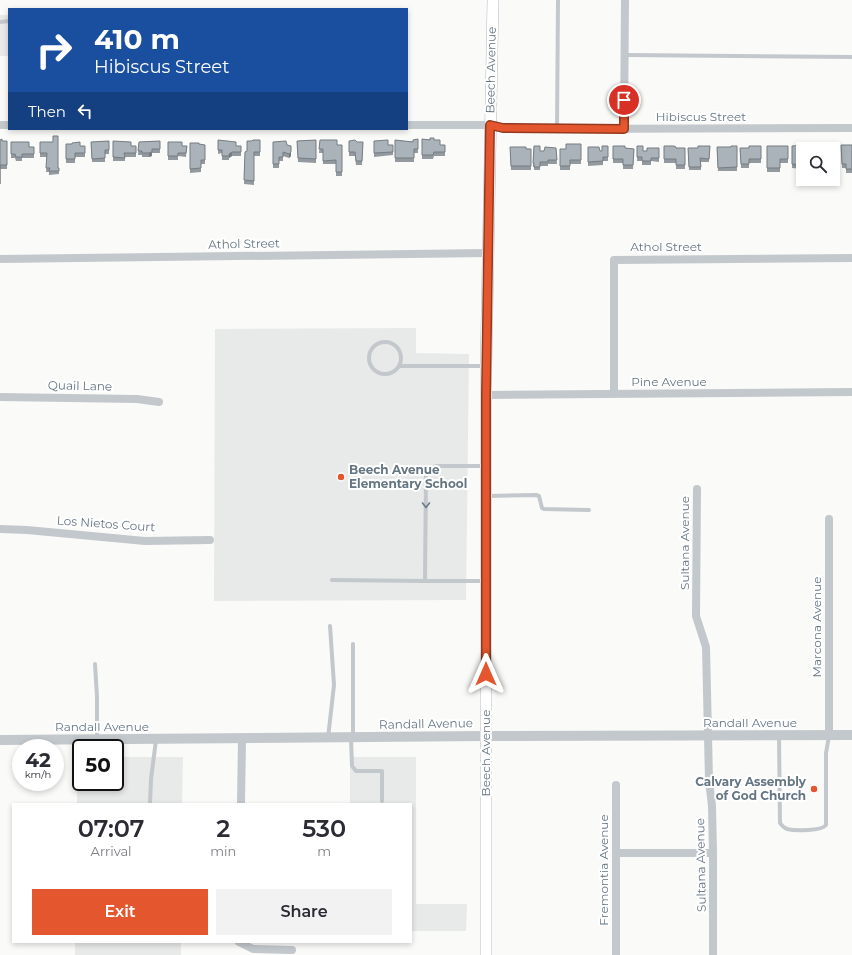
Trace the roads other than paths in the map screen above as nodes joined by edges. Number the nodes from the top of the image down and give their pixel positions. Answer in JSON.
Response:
{"nodes":[{"id":1,"x":493,"y":0,"type":"edge"},
{"id":2,"x":558,"y":0,"type":"edge"},
{"id":3,"x":625,"y":0,"type":"edge"},
{"id":4,"x":625,"y":55,"type":"junction"},
{"id":5,"x":852,"y":57,"type":"edge"},
{"id":6,"x":408,"y":125,"type":"edge"},
{"id":7,"x":490,"y":125,"type":"junction"},
{"id":8,"x":852,"y":128,"type":"edge"},
{"id":9,"x":557,"y":129,"type":"junction"},
{"id":10,"x":624,"y":129,"type":"junction"},
{"id":11,"x":488,"y":253,"type":"junction"},
{"id":12,"x":852,"y":258,"type":"edge"},
{"id":13,"x":0,"y":259,"type":"edge"},
{"id":14,"x":400,"y":366,"type":"junction"},
{"id":15,"x":486,"y":366,"type":"junction"},
{"id":16,"x":852,"y":392,"type":"edge"},
{"id":17,"x":614,"y":394,"type":"junction"},
{"id":18,"x":486,"y":395,"type":"junction"},
{"id":19,"x":0,"y":398,"type":"edge"},
{"id":20,"x":159,"y":402,"type":"dead end"},
{"id":21,"x":486,"y":466,"type":"junction"},
{"id":22,"x":697,"y":489,"type":"dead end"},
{"id":23,"x":486,"y":496,"type":"junction"},
{"id":24,"x":589,"y":510,"type":"dead end"},
{"id":25,"x":830,"y":519,"type":"dead end"},
{"id":26,"x":0,"y":529,"type":"edge"},
{"id":27,"x":210,"y":540,"type":"dead end"},
{"id":28,"x":332,"y":580,"type":"dead end"},
{"id":29,"x":425,"y":581,"type":"junction"},
{"id":30,"x":487,"y":581,"type":"junction"},
{"id":31,"x":330,"y":626,"type":"dead end"},
{"id":32,"x":353,"y":644,"type":"dead end"},
{"id":33,"x":95,"y":664,"type":"dead end"},
{"id":34,"x":829,"y":735,"type":"junction"},
{"id":35,"x":852,"y":735,"type":"edge"},
{"id":36,"x":486,"y":736,"type":"junction"},
{"id":37,"x":708,"y":736,"type":"junction"},
{"id":38,"x":779,"y":736,"type":"junction"},
{"id":39,"x":328,"y":738,"type":"junction"},
{"id":40,"x":352,"y":738,"type":"junction"},
{"id":41,"x":98,"y":739,"type":"edge"},
{"id":42,"x":242,"y":739,"type":"junction"},
{"id":43,"x":0,"y":740,"type":"edge"},
{"id":44,"x":72,"y":740,"type":"edge"},
{"id":45,"x":124,"y":740,"type":"edge"},
{"id":46,"x":156,"y":740,"type":"junction"},
{"id":47,"x":616,"y":785,"type":"dead end"},
{"id":48,"x":382,"y":801,"type":"dead end"},
{"id":49,"x":150,"y":803,"type":"edge"},
{"id":50,"x":241,"y":803,"type":"edge"},
{"id":51,"x":616,"y":854,"type":"junction"},
{"id":52,"x":713,"y":854,"type":"junction"},
{"id":53,"x":241,"y":943,"type":"edge"},
{"id":54,"x":292,"y":950,"type":"dead end"},
{"id":55,"x":486,"y":955,"type":"edge"},
{"id":56,"x":616,"y":955,"type":"edge"},
{"id":57,"x":713,"y":955,"type":"edge"}],
"edges":[{"from":1,"to":7,"type":"main road","name":"Beech Avenue"},
{"from":2,"to":9,"type":"lane"},
{"from":3,"to":4,"type":"street"},
{"from":4,"to":5,"type":"lane"},
{"from":4,"to":10,"type":"street"},
{"from":6,"to":7,"type":"street","name":"Hibiscus Street"},
{"from":7,"to":9,"type":"street","name":"Hibiscus Street"},
{"from":7,"to":11,"type":"main road","name":"Beech Avenue"},
{"from":8,"to":10,"type":"street","name":"Hibiscus Street"},
{"from":9,"to":10,"type":"street","name":"Hibiscus Street"},
{"from":11,"to":13,"type":"street","name":"Athol Street"},
{"from":11,"to":15,"type":"main road","name":"Beech Avenue"},
{"from":12,"to":17,"type":"street","name":"Athol Street"},
{"from":14,"to":14,"type":"lane"},
{"from":14,"to":15,"type":"lane"},
{"from":15,"to":18,"type":"main road","name":"Beech Avenue"},
{"from":16,"to":17,"type":"street","name":"Pine Avenue"},
{"from":17,"to":18,"type":"street","name":"Pine Avenue"},
{"from":18,"to":21,"type":"main road","name":"Beech Avenue"},
{"from":19,"to":20,"type":"street","name":"Quail Lane"},
{"from":21,"to":23,"type":"main road","name":"Beech Avenue"},
{"from":21,"to":29,"type":"lane","one_way":true},
{"from":22,"to":37,"type":"street","name":"Sultana Avenue"},
{"from":23,"to":24,"type":"lane"},
{"from":23,"to":30,"type":"main road","name":"Beech Avenue"},
{"from":25,"to":34,"type":"street","name":"Marcona Avenue"},
{"from":26,"to":27,"type":"street","name":"Los Nietos Court"},
{"from":28,"to":29,"type":"lane"},
{"from":29,"to":30,"type":"lane"},
{"from":30,"to":36,"type":"main road","name":"Beech Avenue"},
{"from":31,"to":39,"type":"lane"},
{"from":32,"to":40,"type":"lane"},
{"from":33,"to":41,"type":"lane"},
{"from":34,"to":35,"type":"street","name":"Randall Avenue"},
{"from":34,"to":38,"type":"street","name":"Randall Avenue"},
{"from":34,"to":38,"type":"lane"},
{"from":36,"to":37,"type":"street","name":"Randall Avenue"},
{"from":36,"to":40,"type":"street","name":"Randall Avenue"},
{"from":36,"to":55,"type":"main road","name":"Beech Avenue"},
{"from":37,"to":38,"type":"street","name":"Randall Avenue"},
{"from":37,"to":52,"type":"street","name":"Sultana Avenue"},
{"from":39,"to":40,"type":"street","name":"Randall Avenue"},
{"from":39,"to":42,"type":"street","name":"Randall Avenue"},
{"from":40,"to":48,"type":"lane"},
{"from":42,"to":46,"type":"street","name":"Randall Avenue"},
{"from":42,"to":50,"type":"street"},
{"from":43,"to":44,"type":"street","name":"Randall Avenue"},
{"from":45,"to":46,"type":"street","name":"Randall Avenue"},
{"from":46,"to":49,"type":"lane"},
{"from":47,"to":51,"type":"street","name":"Fremontia Avenue"},
{"from":51,"to":52,"type":"street"},
{"from":51,"to":56,"type":"street","name":"Fremontia Avenue"},
{"from":52,"to":57,"type":"street","name":"Sultana Avenue"},
{"from":53,"to":54,"type":"street"}]}
